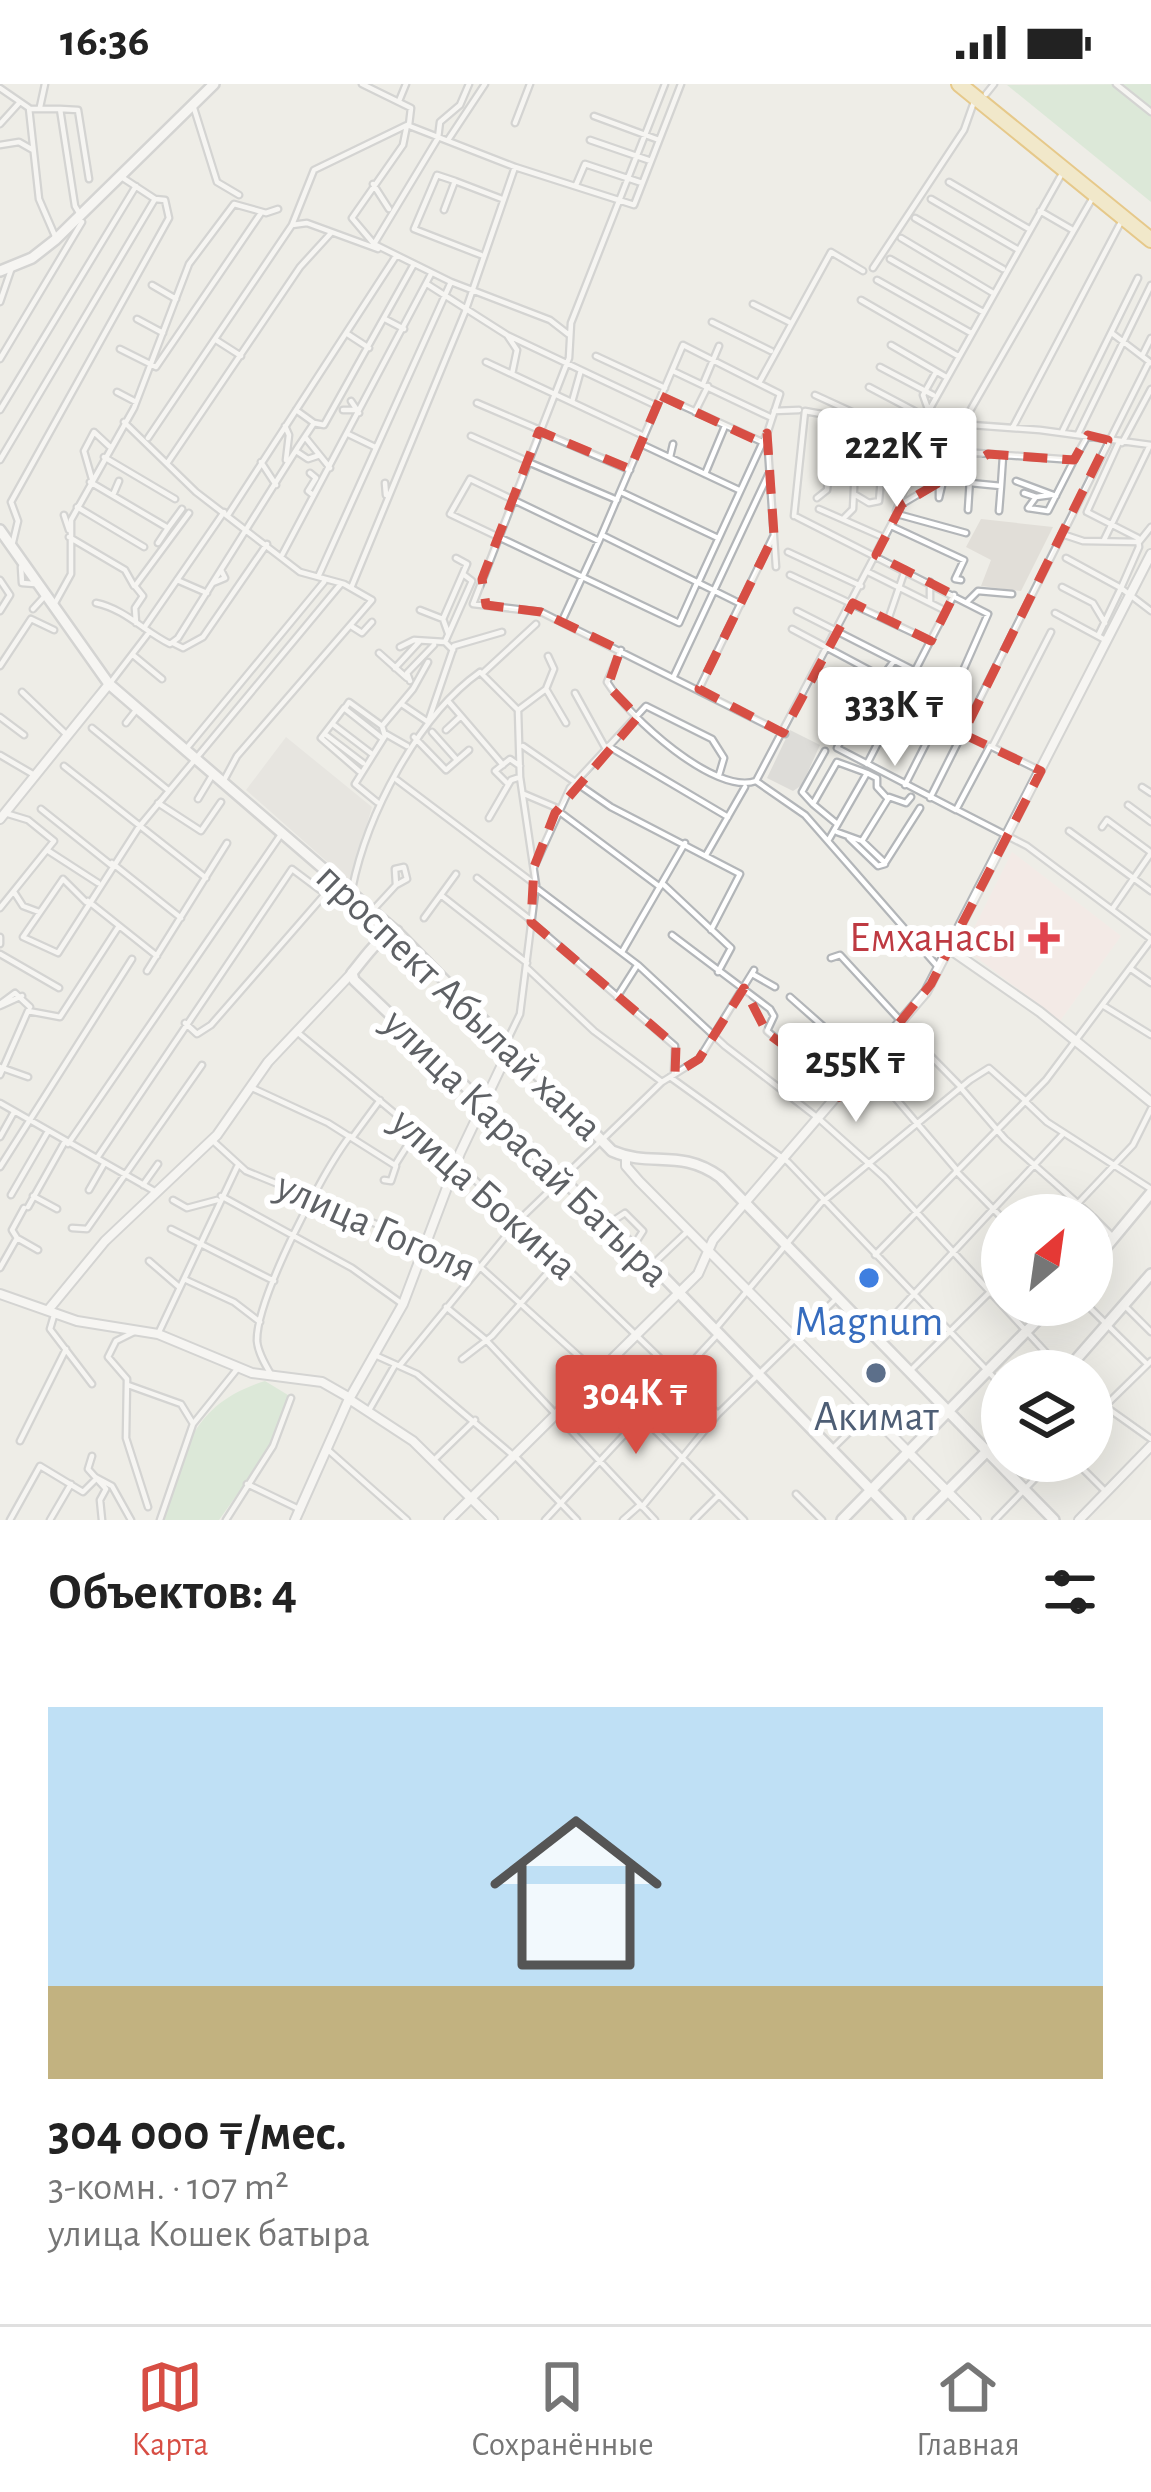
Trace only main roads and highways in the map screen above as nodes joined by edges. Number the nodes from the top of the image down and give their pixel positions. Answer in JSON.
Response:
{"nodes":[{"id":1,"x":214,"y":84,"type":"edge"},
{"id":2,"x":959,"y":84,"type":"edge"},
{"id":3,"x":982,"y":90,"type":"edge"},
{"id":4,"x":1151,"y":230,"type":"edge"},
{"id":5,"x":1151,"y":240,"type":"edge"},
{"id":6,"x":6,"y":269,"type":"edge"},
{"id":7,"x":5,"y":538,"type":"edge"},
{"id":8,"x":372,"y":910,"type":"junction"},
{"id":9,"x":397,"y":931,"type":"junction"},
{"id":10,"x":383,"y":938,"type":"junction"},
{"id":11,"x":1151,"y":1191,"type":"edge"},
{"id":12,"x":1113,"y":1239,"type":"edge"},
{"id":13,"x":1151,"y":1274,"type":"edge"},
{"id":14,"x":1031,"y":1326,"type":"edge"},
{"id":15,"x":1084,"y":1350,"type":"edge"},
{"id":16,"x":950,"y":1410,"type":"junction"},
{"id":17,"x":981,"y":1443,"type":"edge"},
{"id":18,"x":981,"y":1457,"type":"edge"},
{"id":19,"x":1018,"y":1482,"type":"edge"},
{"id":20,"x":871,"y":1490,"type":"junction"},
{"id":21,"x":842,"y":1520,"type":"edge"},
{"id":22,"x":900,"y":1520,"type":"edge"},
{"id":23,"x":920,"y":1520,"type":"edge"},
{"id":24,"x":1054,"y":1520,"type":"edge"}],
"edges":[{"from":1,"to":6,"type":"main road"},
{"from":2,"to":3,"type":"highway"},
{"from":3,"to":4,"type":"highway"},
{"from":3,"to":5,"type":"highway"},
{"from":7,"to":8,"type":"main road","name":"проспект Абылай хана"},
{"from":8,"to":9,"type":"main road","name":"проспект Абылай хана"},
{"from":8,"to":10,"type":"main road"},
{"from":9,"to":10,"type":"main road"},
{"from":9,"to":16,"type":"main road","name":"проспект Абылай хана"},
{"from":10,"to":20,"type":"main road","name":"улица Карасай Батыра"},
{"from":11,"to":12,"type":"main road"},
{"from":13,"to":15,"type":"main road"},
{"from":14,"to":16,"type":"main road"},
{"from":16,"to":17,"type":"main road","name":"проспект Абылай хана"},
{"from":16,"to":20,"type":"main road"},
{"from":18,"to":23,"type":"main road"},
{"from":19,"to":24,"type":"main road","name":"проспект Абылай хана"},
{"from":20,"to":21,"type":"main road"},
{"from":20,"to":22,"type":"main road","name":"улица Карасай Батыра"}]}
